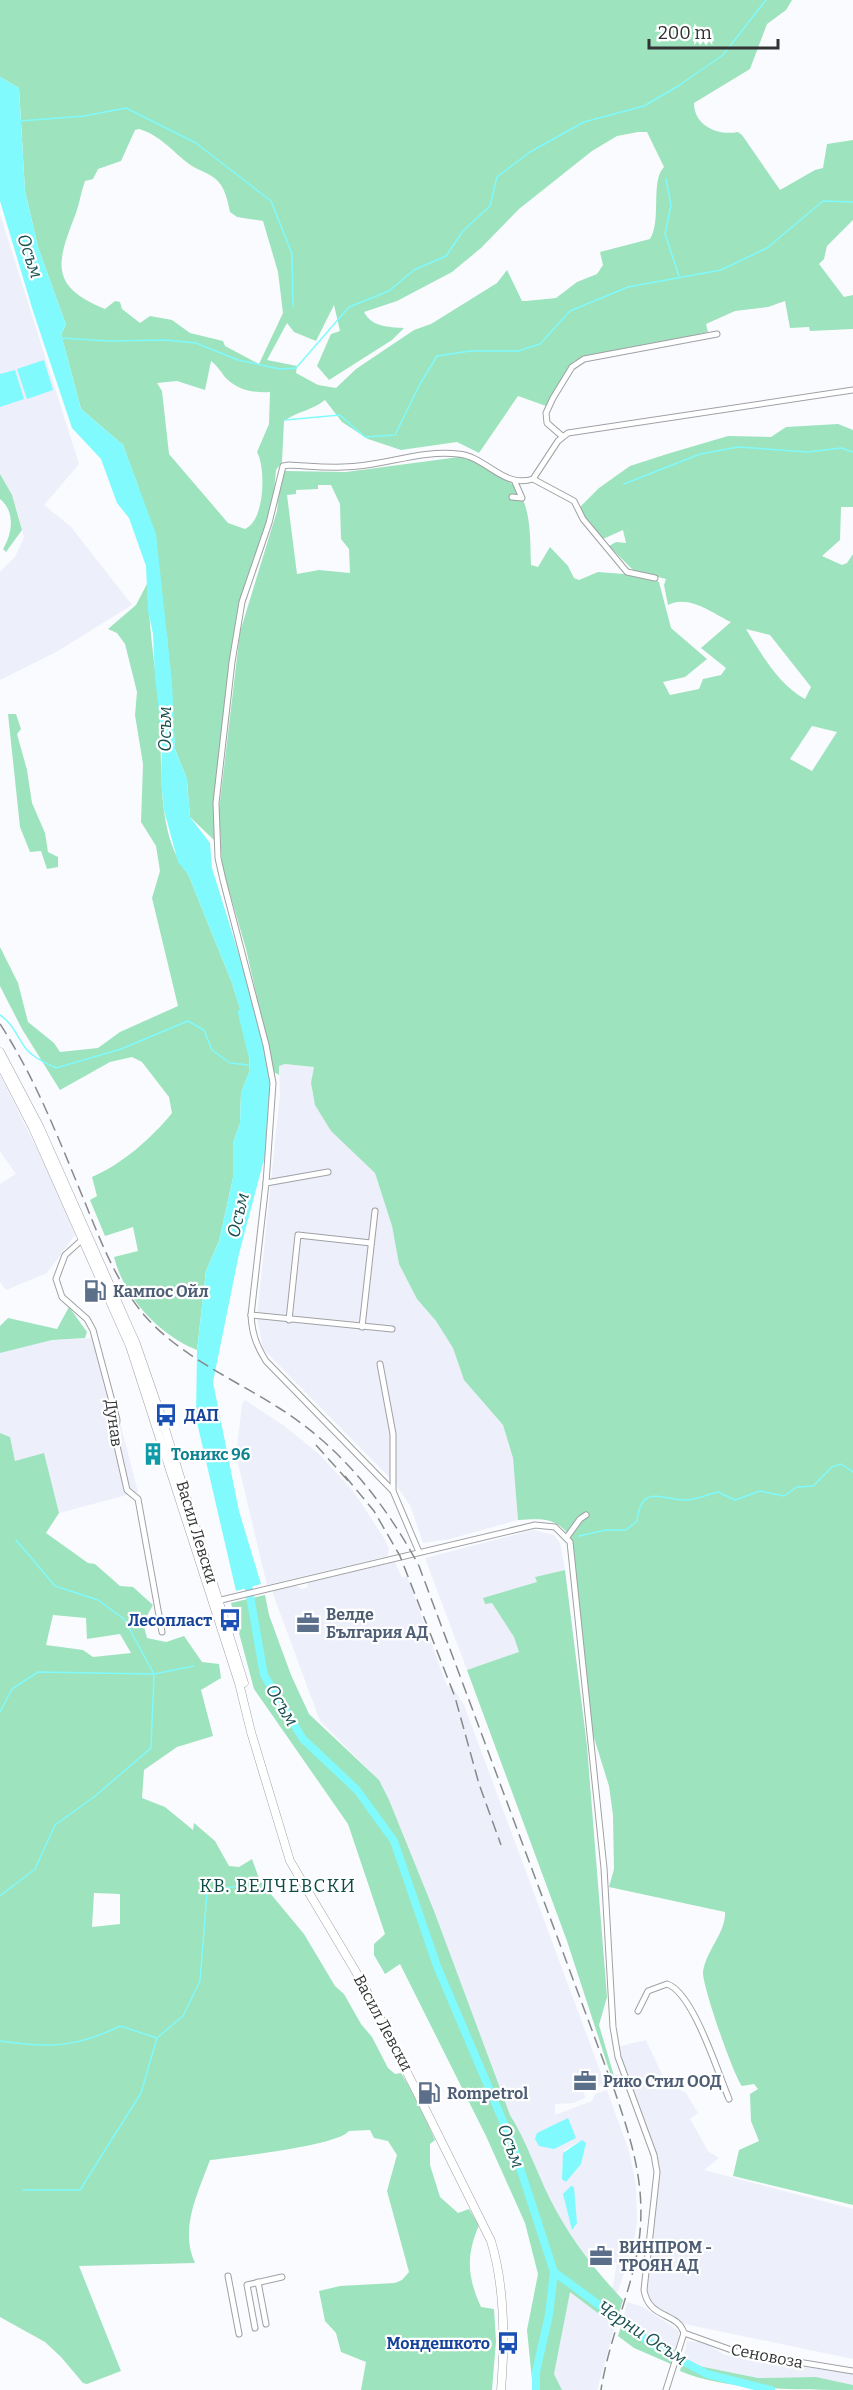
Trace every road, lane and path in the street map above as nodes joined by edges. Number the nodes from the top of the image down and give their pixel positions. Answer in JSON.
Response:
{"nodes":[{"id":1,"x":717,"y":334,"type":"dead end"},
{"id":2,"x":853,"y":390,"type":"edge"},
{"id":3,"x":562,"y":436,"type":"junction"},
{"id":4,"x":533,"y":479,"type":"junction"},
{"id":5,"x":515,"y":482,"type":"junction"},
{"id":6,"x":512,"y":497,"type":"dead end"},
{"id":7,"x":655,"y":578,"type":"dead end"},
{"id":8,"x":0,"y":1052,"type":"edge"},
{"id":9,"x":0,"y":1064,"type":"edge"},
{"id":10,"x":328,"y":1172,"type":"dead end"},
{"id":11,"x":266,"y":1183,"type":"junction"},
{"id":12,"x":375,"y":1211,"type":"dead end"},
{"id":13,"x":85,"y":1237,"type":"junction"},
{"id":14,"x":371,"y":1243,"type":"junction"},
{"id":15,"x":251,"y":1315,"type":"junction"},
{"id":16,"x":289,"y":1320,"type":"junction"},
{"id":17,"x":362,"y":1327,"type":"junction"},
{"id":18,"x":392,"y":1329,"type":"dead end"},
{"id":19,"x":380,"y":1364,"type":"dead end"},
{"id":20,"x":393,"y":1491,"type":"junction"},
{"id":21,"x":586,"y":1515,"type":"dead end"},
{"id":22,"x":567,"y":1537,"type":"junction"},
{"id":23,"x":419,"y":1552,"type":"junction"},
{"id":24,"x":215,"y":1601,"type":"junction"},
{"id":25,"x":162,"y":1632,"type":"dead end"},
{"id":26,"x":638,"y":2011,"type":"dead end"},
{"id":27,"x":729,"y":2099,"type":"dead end"},
{"id":28,"x":228,"y":2276,"type":"dead end"},
{"id":29,"x":282,"y":2277,"type":"dead end"},
{"id":30,"x":258,"y":2282,"type":"junction"},
{"id":31,"x":266,"y":2324,"type":"dead end"},
{"id":32,"x":255,"y":2328,"type":"dead end"},
{"id":33,"x":684,"y":2332,"type":"junction"},
{"id":34,"x":239,"y":2334,"type":"dead end"},
{"id":35,"x":853,"y":2371,"type":"edge"},
{"id":36,"x":501,"y":2390,"type":"edge"},
{"id":37,"x":666,"y":2390,"type":"edge"}],
"edges":[{"from":1,"to":3,"type":"street"},
{"from":2,"to":3,"type":"street"},
{"from":3,"to":4,"type":"street"},
{"from":4,"to":5,"type":"street"},
{"from":4,"to":7,"type":"street"},
{"from":5,"to":6,"type":"street"},
{"from":5,"to":11,"type":"street"},
{"from":8,"to":13,"type":"main road"},
{"from":9,"to":13,"type":"main road"},
{"from":10,"to":11,"type":"street"},
{"from":11,"to":15,"type":"street"},
{"from":12,"to":14,"type":"street"},
{"from":13,"to":24,"type":"main road","name":"Васил Левски"},
{"from":13,"to":25,"type":"street","name":"Дунав"},
{"from":14,"to":16,"type":"street"},
{"from":14,"to":17,"type":"street"},
{"from":15,"to":16,"type":"street"},
{"from":15,"to":20,"type":"street"},
{"from":16,"to":17,"type":"street"},
{"from":17,"to":18,"type":"street"},
{"from":19,"to":20,"type":"street"},
{"from":20,"to":23,"type":"street"},
{"from":21,"to":22,"type":"street"},
{"from":22,"to":23,"type":"street"},
{"from":22,"to":33,"type":"street","name":"Сеновоза"},
{"from":23,"to":24,"type":"street"},
{"from":24,"to":36,"type":"main road","name":"Васил Левски"},
{"from":26,"to":27,"type":"street"},
{"from":28,"to":34,"type":"street"},
{"from":29,"to":30,"type":"street"},
{"from":30,"to":31,"type":"street"},
{"from":30,"to":32,"type":"street"},
{"from":33,"to":35,"type":"street","name":"Сеновоза"},
{"from":33,"to":37,"type":"street"}]}
